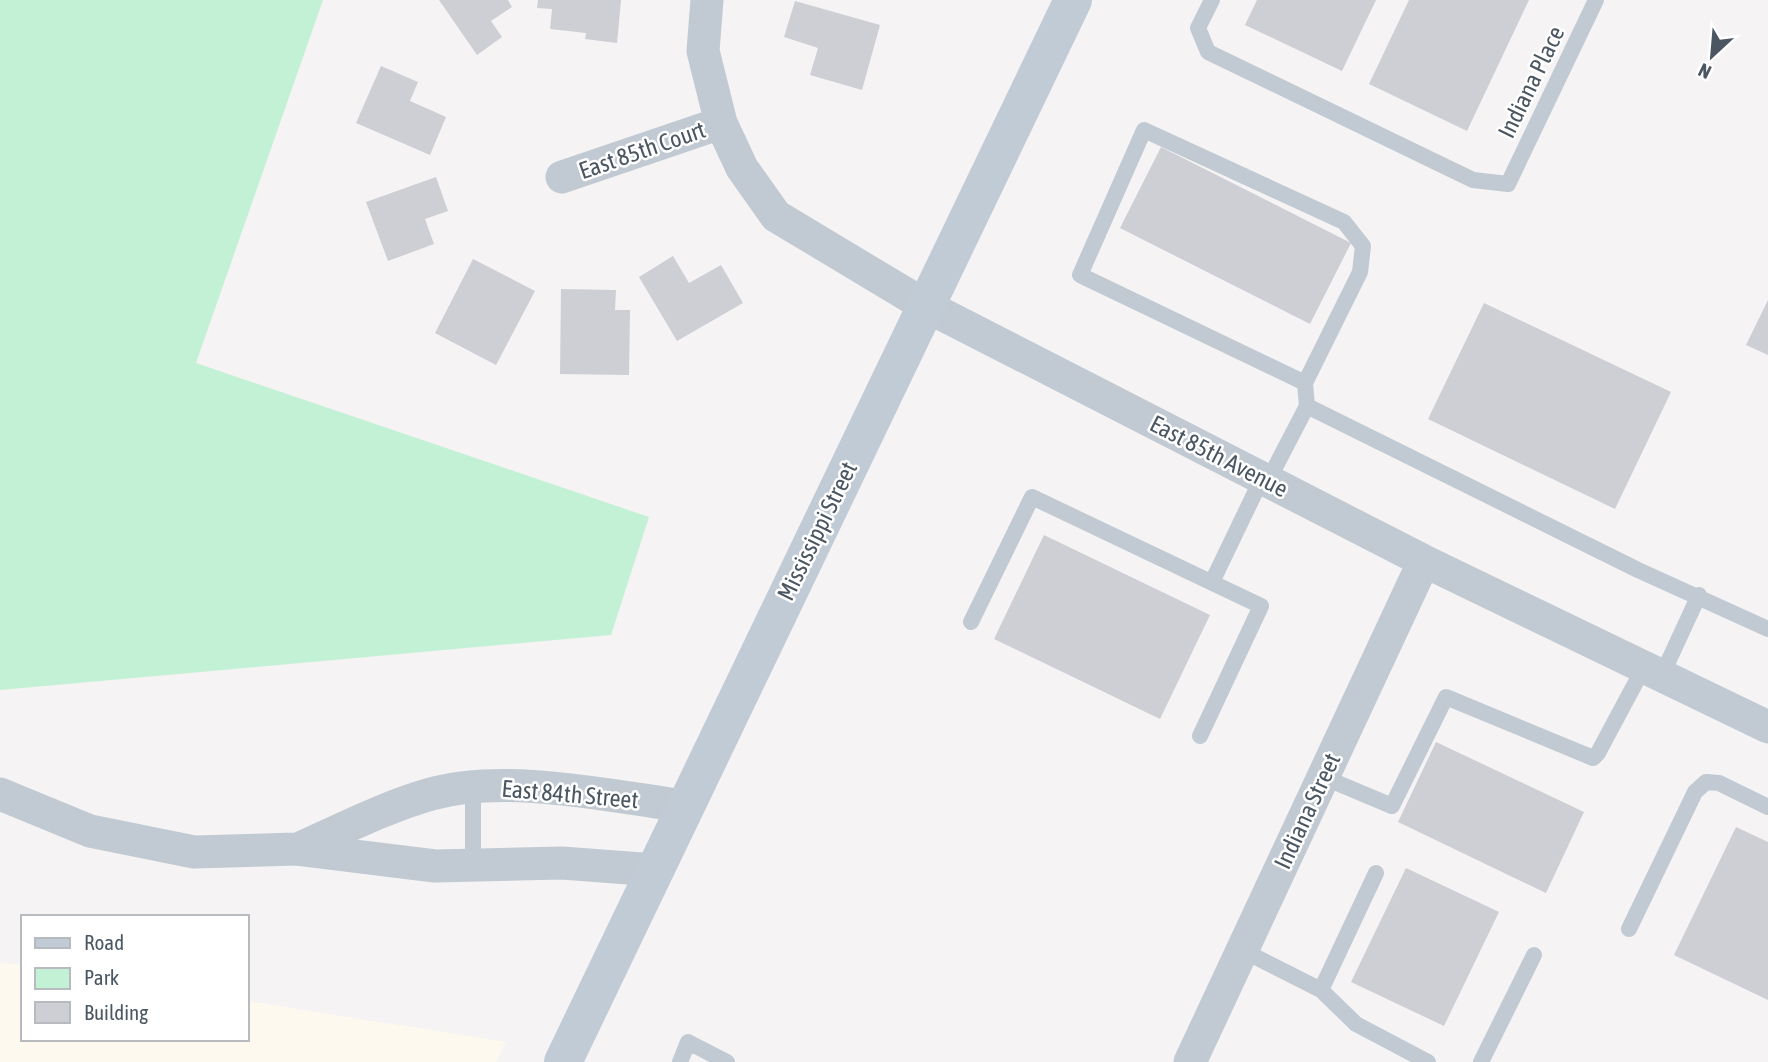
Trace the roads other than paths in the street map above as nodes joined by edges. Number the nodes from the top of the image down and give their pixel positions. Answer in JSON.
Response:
{"nodes":[{"id":1,"x":707,"y":0,"type":"edge"},
{"id":2,"x":1073,"y":0,"type":"edge"},
{"id":3,"x":1212,"y":0,"type":"edge"},
{"id":4,"x":1596,"y":0,"type":"edge"},
{"id":5,"x":721,"y":123,"type":"junction"},
{"id":6,"x":562,"y":177,"type":"dead end"},
{"id":7,"x":926,"y":306,"type":"junction"},
{"id":8,"x":1305,"y":383,"type":"junction"},
{"id":9,"x":1307,"y":406,"type":"junction"},
{"id":10,"x":1265,"y":480,"type":"junction"},
{"id":11,"x":1424,"y":561,"type":"junction"},
{"id":12,"x":1212,"y":582,"type":"junction"},
{"id":13,"x":1699,"y":595,"type":"junction"},
{"id":14,"x":971,"y":622,"type":"dead end"},
{"id":15,"x":1768,"y":629,"type":"edge"},
{"id":16,"x":1653,"y":671,"type":"junction"},
{"id":17,"x":1768,"y":727,"type":"edge"},
{"id":18,"x":1200,"y":736,"type":"dead end"},
{"id":19,"x":1323,"y":777,"type":"junction"},
{"id":20,"x":473,"y":788,"type":"junction"},
{"id":21,"x":0,"y":794,"type":"edge"},
{"id":22,"x":685,"y":806,"type":"junction"},
{"id":23,"x":1768,"y":807,"type":"edge"},
{"id":24,"x":297,"y":849,"type":"junction"},
{"id":25,"x":473,"y":865,"type":"junction"},
{"id":26,"x":655,"y":870,"type":"junction"},
{"id":27,"x":1376,"y":873,"type":"dead end"},
{"id":28,"x":1629,"y":929,"type":"dead end"},
{"id":29,"x":1242,"y":950,"type":"junction"},
{"id":30,"x":1534,"y":955,"type":"dead end"},
{"id":31,"x":1321,"y":990,"type":"junction"},
{"id":32,"x":563,"y":1062,"type":"edge"},
{"id":33,"x":680,"y":1062,"type":"edge"},
{"id":34,"x":727,"y":1062,"type":"edge"},
{"id":35,"x":1190,"y":1062,"type":"edge"},
{"id":36,"x":1428,"y":1062,"type":"edge"},
{"id":37,"x":1481,"y":1062,"type":"edge"}],
"edges":[{"from":1,"to":5,"type":"street","name":"East 85th Avenue"},
{"from":2,"to":7,"type":"street","name":"Mississippi Street"},
{"from":3,"to":4,"type":"lane","name":"Indiana Place"},
{"from":5,"to":6,"type":"street","name":"East 85th Court"},
{"from":5,"to":7,"type":"street","name":"East 85th Avenue"},
{"from":7,"to":10,"type":"street","name":"East 85th Avenue"},
{"from":7,"to":22,"type":"street","name":"Mississippi Street"},
{"from":8,"to":8,"type":"lane"},
{"from":8,"to":9,"type":"lane"},
{"from":9,"to":10,"type":"lane"},
{"from":9,"to":13,"type":"lane"},
{"from":10,"to":11,"type":"street","name":"East 85th Avenue"},
{"from":10,"to":12,"type":"lane"},
{"from":11,"to":16,"type":"street","name":"East 85th Avenue"},
{"from":11,"to":19,"type":"street","name":"Indiana Street"},
{"from":12,"to":14,"type":"lane"},
{"from":12,"to":18,"type":"lane"},
{"from":13,"to":15,"type":"lane"},
{"from":13,"to":16,"type":"lane"},
{"from":16,"to":17,"type":"street","name":"East 85th Avenue"},
{"from":16,"to":19,"type":"lane"},
{"from":19,"to":29,"type":"street","name":"Indiana Street"},
{"from":20,"to":22,"type":"street","name":"East 84th Street"},
{"from":20,"to":24,"type":"street","name":"East 84th Street"},
{"from":20,"to":25,"type":"lane"},
{"from":21,"to":24,"type":"street","name":"East 84th Street"},
{"from":22,"to":26,"type":"street","name":"Mississippi Street"},
{"from":23,"to":28,"type":"lane"},
{"from":24,"to":25,"type":"street","name":"East 84th Street"},
{"from":25,"to":26,"type":"street","name":"East 84th Street"},
{"from":26,"to":32,"type":"street","name":"Mississippi Street"},
{"from":27,"to":31,"type":"lane"},
{"from":29,"to":31,"type":"lane"},
{"from":29,"to":35,"type":"street","name":"Indiana Street"},
{"from":30,"to":37,"type":"lane"},
{"from":31,"to":36,"type":"lane"},
{"from":33,"to":34,"type":"lane"}]}
